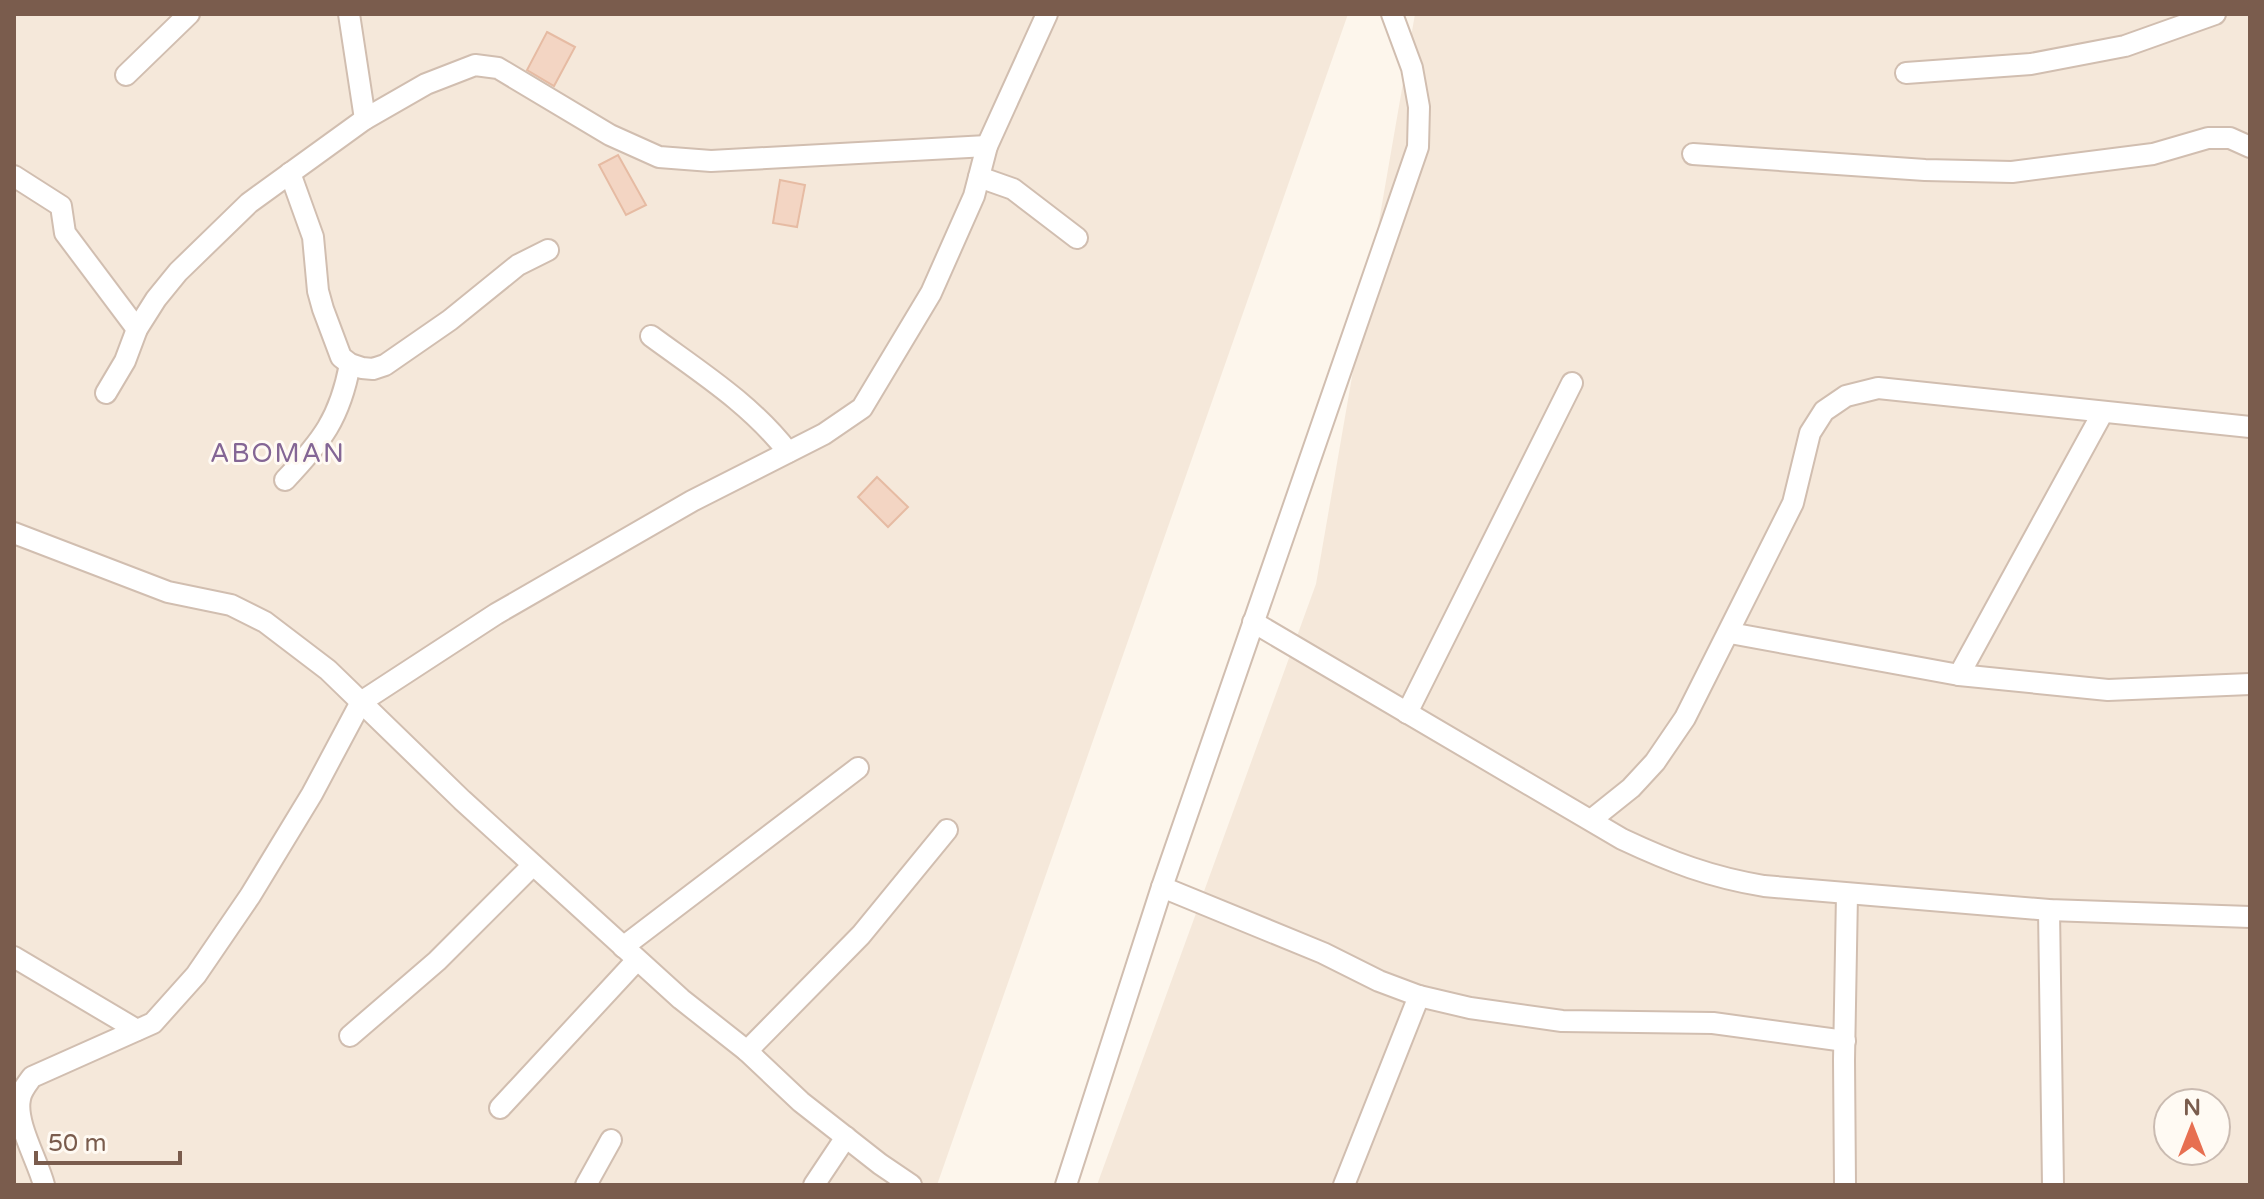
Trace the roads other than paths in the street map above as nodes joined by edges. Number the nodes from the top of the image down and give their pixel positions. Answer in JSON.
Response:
{"nodes":[{"id":1,"x":189,"y":14,"type":"edge"},
{"id":2,"x":349,"y":14,"type":"edge"},
{"id":3,"x":1047,"y":14,"type":"edge"},
{"id":4,"x":1392,"y":14,"type":"edge"},
{"id":5,"x":2215,"y":14,"type":"edge"},
{"id":6,"x":1906,"y":73,"type":"dead end"},
{"id":7,"x":126,"y":75,"type":"dead end"},
{"id":8,"x":365,"y":119,"type":"junction"},
{"id":9,"x":987,"y":146,"type":"junction"},
{"id":10,"x":2250,"y":147,"type":"edge"},
{"id":11,"x":1693,"y":154,"type":"dead end"},
{"id":12,"x":290,"y":173,"type":"junction"},
{"id":13,"x":14,"y":176,"type":"edge"},
{"id":14,"x":979,"y":177,"type":"junction"},
{"id":15,"x":1077,"y":238,"type":"dead end"},
{"id":16,"x":548,"y":250,"type":"dead end"},
{"id":17,"x":137,"y":329,"type":"junction"},
{"id":18,"x":651,"y":336,"type":"dead end"},
{"id":19,"x":350,"y":364,"type":"junction"},
{"id":20,"x":1572,"y":383,"type":"dead end"},
{"id":21,"x":106,"y":393,"type":"dead end"},
{"id":22,"x":2103,"y":412,"type":"junction"},
{"id":23,"x":2250,"y":427,"type":"edge"},
{"id":24,"x":788,"y":452,"type":"junction"},
{"id":25,"x":285,"y":480,"type":"dead end"},
{"id":26,"x":14,"y":533,"type":"edge"},
{"id":27,"x":1253,"y":622,"type":"junction"},
{"id":28,"x":1730,"y":633,"type":"junction"},
{"id":29,"x":1959,"y":675,"type":"junction"},
{"id":30,"x":2250,"y":684,"type":"edge"},
{"id":31,"x":361,"y":702,"type":"junction"},
{"id":32,"x":1407,"y":713,"type":"junction"},
{"id":33,"x":858,"y":768,"type":"dead end"},
{"id":34,"x":1591,"y":820,"type":"junction"},
{"id":35,"x":947,"y":830,"type":"dead end"},
{"id":36,"x":533,"y":865,"type":"junction"},
{"id":37,"x":1162,"y":887,"type":"junction"},
{"id":38,"x":1847,"y":894,"type":"junction"},
{"id":39,"x":2049,"y":910,"type":"junction"},
{"id":40,"x":2250,"y":917,"type":"edge"},
{"id":41,"x":630,"y":953,"type":"junction"},
{"id":42,"x":14,"y":957,"type":"edge"},
{"id":43,"x":1419,"y":996,"type":"junction"},
{"id":44,"x":137,"y":1030,"type":"junction"},
{"id":45,"x":350,"y":1036,"type":"dead end"},
{"id":46,"x":1845,"y":1041,"type":"junction"},
{"id":47,"x":747,"y":1051,"type":"junction"},
{"id":48,"x":500,"y":1108,"type":"dead end"},
{"id":49,"x":846,"y":1137,"type":"junction"},
{"id":50,"x":611,"y":1140,"type":"dead end"},
{"id":51,"x":44,"y":1185,"type":"edge"},
{"id":52,"x":586,"y":1185,"type":"edge"},
{"id":53,"x":814,"y":1185,"type":"edge"},
{"id":54,"x":911,"y":1185,"type":"edge"},
{"id":55,"x":1066,"y":1185,"type":"edge"},
{"id":56,"x":1344,"y":1185,"type":"edge"},
{"id":57,"x":1845,"y":1185,"type":"edge"},
{"id":58,"x":2053,"y":1185,"type":"edge"}],
"edges":[{"from":1,"to":7,"type":"street"},
{"from":2,"to":8,"type":"street"},
{"from":3,"to":9,"type":"street"},
{"from":4,"to":27,"type":"street"},
{"from":5,"to":6,"type":"street"},
{"from":8,"to":9,"type":"street"},
{"from":8,"to":12,"type":"street"},
{"from":9,"to":14,"type":"street"},
{"from":10,"to":11,"type":"street"},
{"from":12,"to":17,"type":"street"},
{"from":12,"to":19,"type":"street"},
{"from":13,"to":17,"type":"street"},
{"from":14,"to":15,"type":"street"},
{"from":14,"to":24,"type":"street"},
{"from":16,"to":19,"type":"street"},
{"from":17,"to":21,"type":"street"},
{"from":18,"to":24,"type":"street"},
{"from":19,"to":25,"type":"street"},
{"from":20,"to":32,"type":"street"},
{"from":22,"to":23,"type":"street"},
{"from":22,"to":28,"type":"street"},
{"from":22,"to":29,"type":"street"},
{"from":24,"to":31,"type":"street"},
{"from":26,"to":31,"type":"street"},
{"from":27,"to":32,"type":"street"},
{"from":27,"to":37,"type":"street"},
{"from":28,"to":29,"type":"street"},
{"from":28,"to":34,"type":"street"},
{"from":29,"to":30,"type":"street"},
{"from":31,"to":36,"type":"street"},
{"from":31,"to":44,"type":"street"},
{"from":32,"to":34,"type":"street"},
{"from":33,"to":41,"type":"street"},
{"from":34,"to":38,"type":"street"},
{"from":35,"to":47,"type":"street"},
{"from":36,"to":41,"type":"street"},
{"from":36,"to":45,"type":"street"},
{"from":37,"to":43,"type":"street"},
{"from":37,"to":55,"type":"street"},
{"from":38,"to":39,"type":"street"},
{"from":38,"to":46,"type":"street"},
{"from":39,"to":40,"type":"street"},
{"from":39,"to":58,"type":"street"},
{"from":41,"to":47,"type":"street"},
{"from":41,"to":48,"type":"street"},
{"from":42,"to":44,"type":"street"},
{"from":43,"to":46,"type":"street"},
{"from":43,"to":56,"type":"street"},
{"from":44,"to":51,"type":"street"},
{"from":46,"to":57,"type":"street"},
{"from":47,"to":49,"type":"street"},
{"from":49,"to":53,"type":"street"},
{"from":49,"to":54,"type":"street"},
{"from":50,"to":52,"type":"street"}]}
